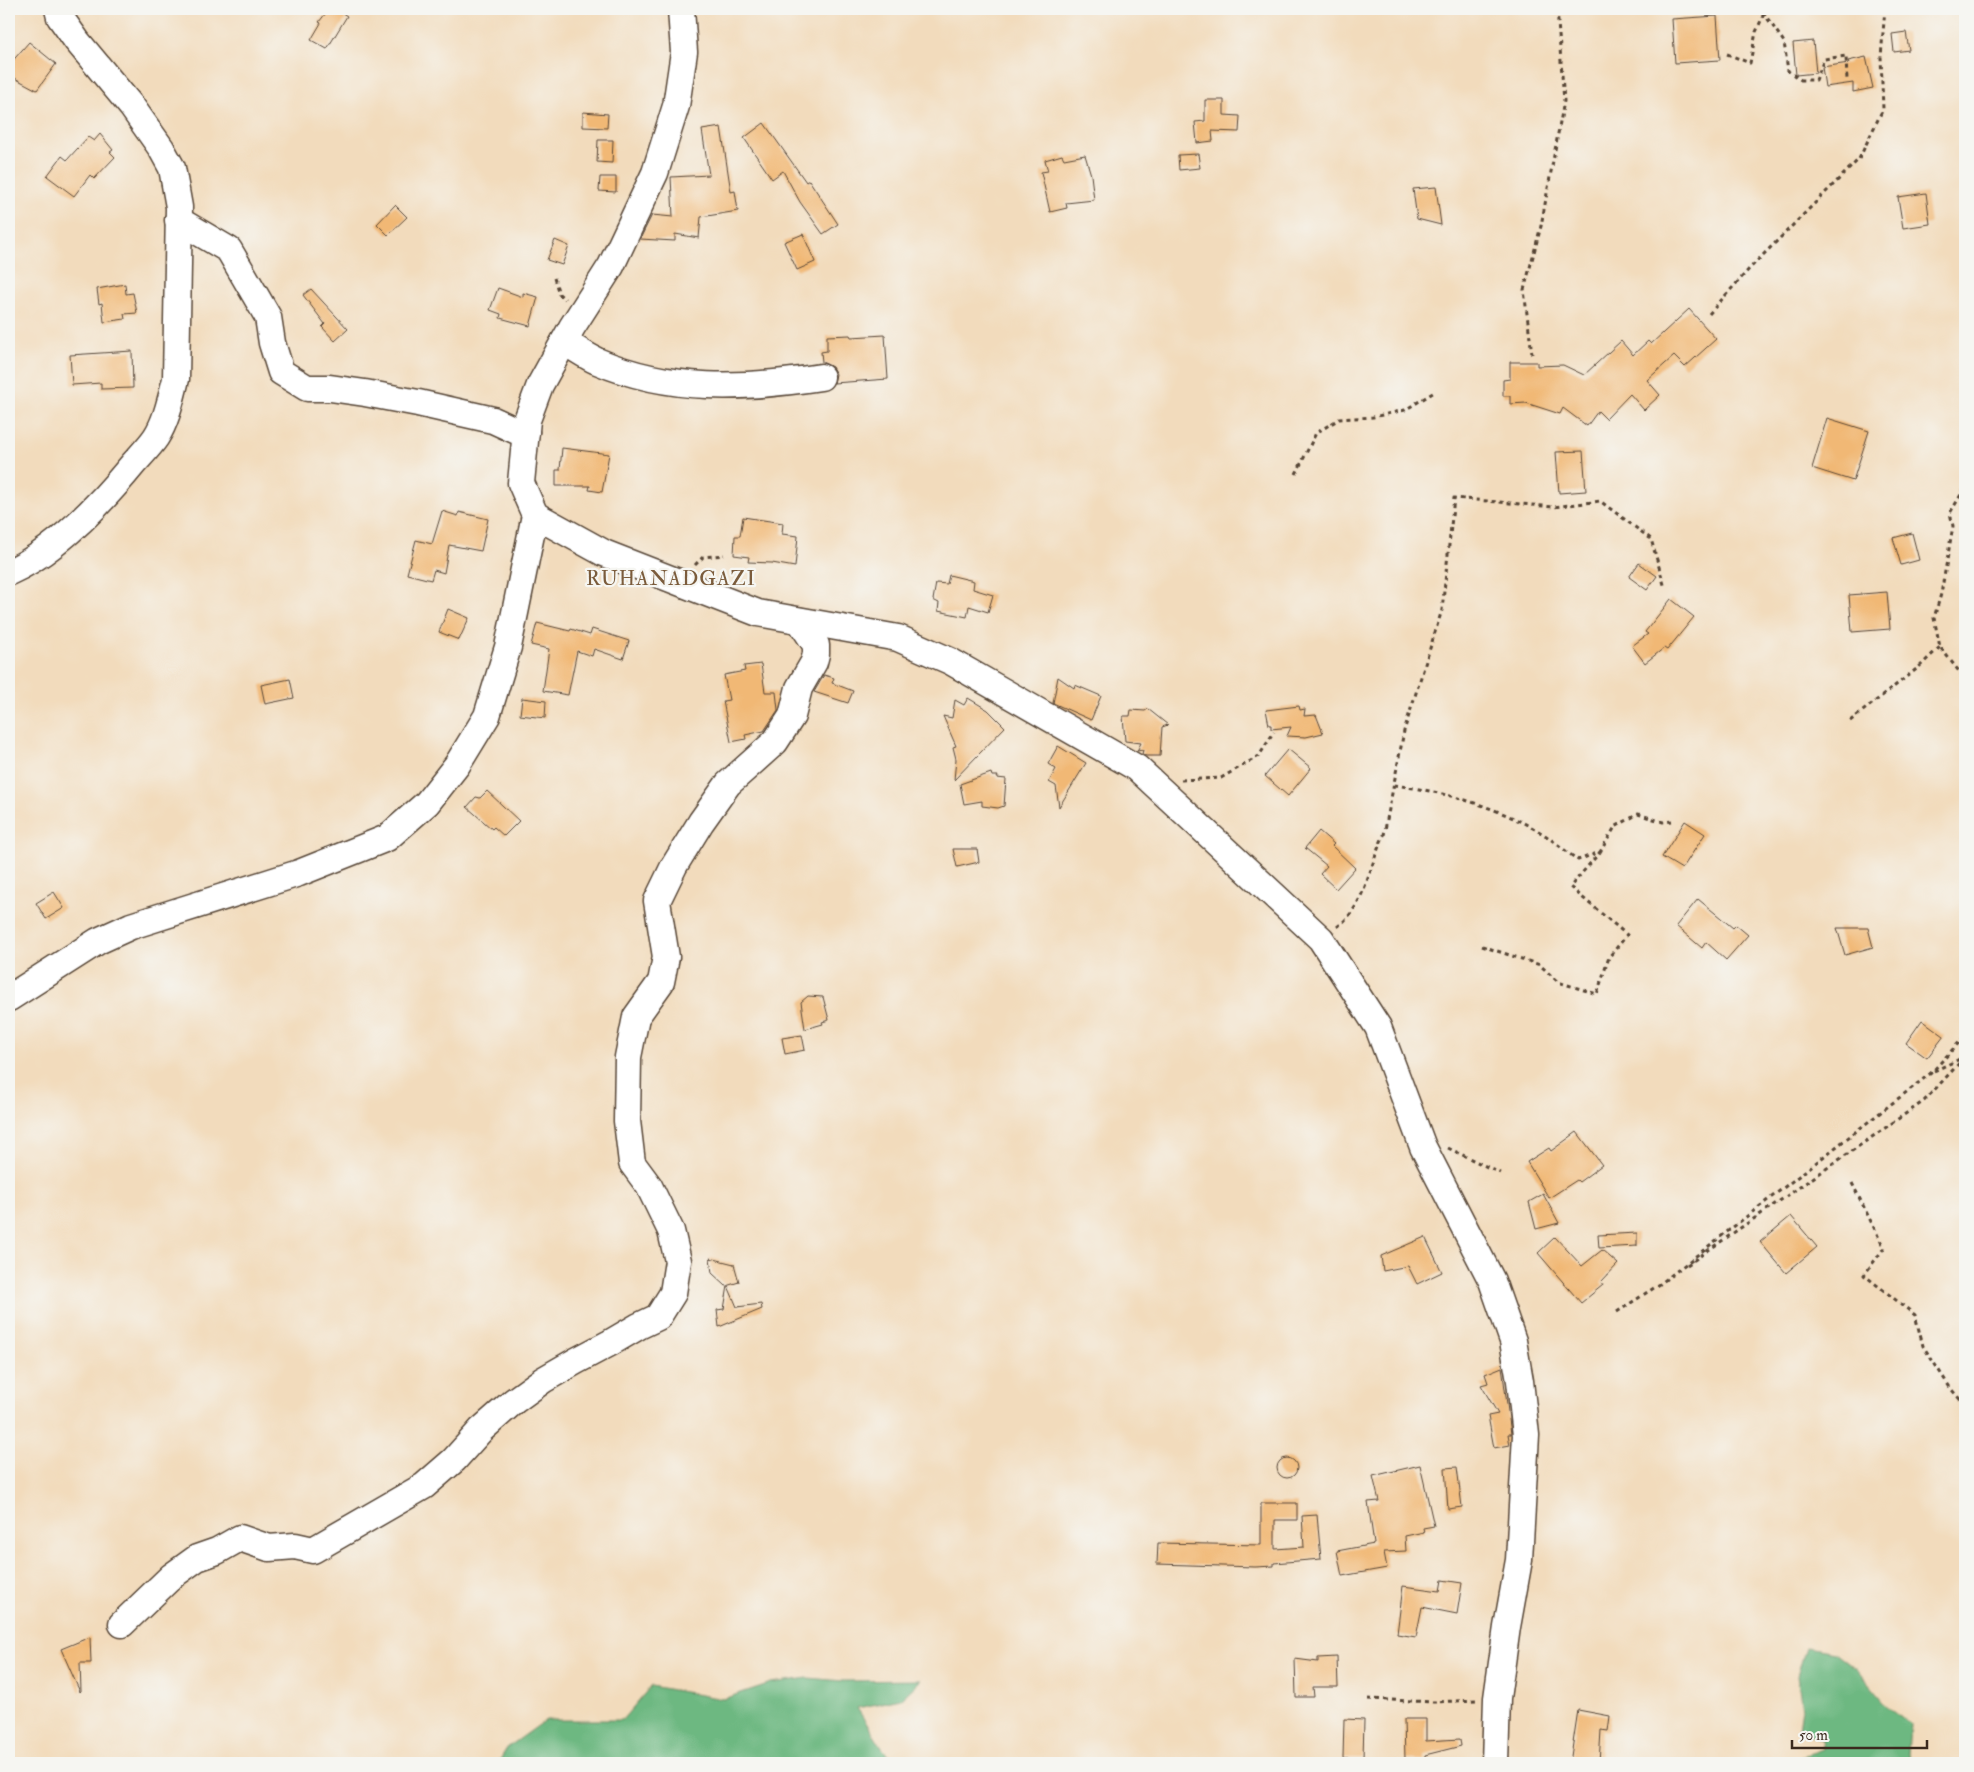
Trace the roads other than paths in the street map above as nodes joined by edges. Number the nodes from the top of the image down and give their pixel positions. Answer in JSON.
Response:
{"nodes":[{"id":1,"x":58,"y":9,"type":"edge"},
{"id":2,"x":682,"y":9,"type":"edge"},
{"id":3,"x":178,"y":220,"type":"junction"},
{"id":4,"x":564,"y":342,"type":"junction"},
{"id":5,"x":820,"y":377,"type":"dead end"},
{"id":6,"x":526,"y":432,"type":"junction"},
{"id":7,"x":535,"y":516,"type":"junction"},
{"id":8,"x":9,"y":572,"type":"edge"},
{"id":9,"x":800,"y":621,"type":"junction"},
{"id":10,"x":9,"y":998,"type":"edge"},
{"id":11,"x":122,"y":1624,"type":"dead end"},
{"id":12,"x":1495,"y":1763,"type":"edge"}],
"edges":[{"from":1,"to":3,"type":"street"},
{"from":2,"to":4,"type":"street"},
{"from":3,"to":6,"type":"street"},
{"from":3,"to":8,"type":"street"},
{"from":4,"to":5,"type":"street"},
{"from":4,"to":6,"type":"street"},
{"from":6,"to":7,"type":"street"},
{"from":7,"to":9,"type":"street"},
{"from":7,"to":10,"type":"street"},
{"from":9,"to":11,"type":"street"},
{"from":9,"to":12,"type":"street"}]}
